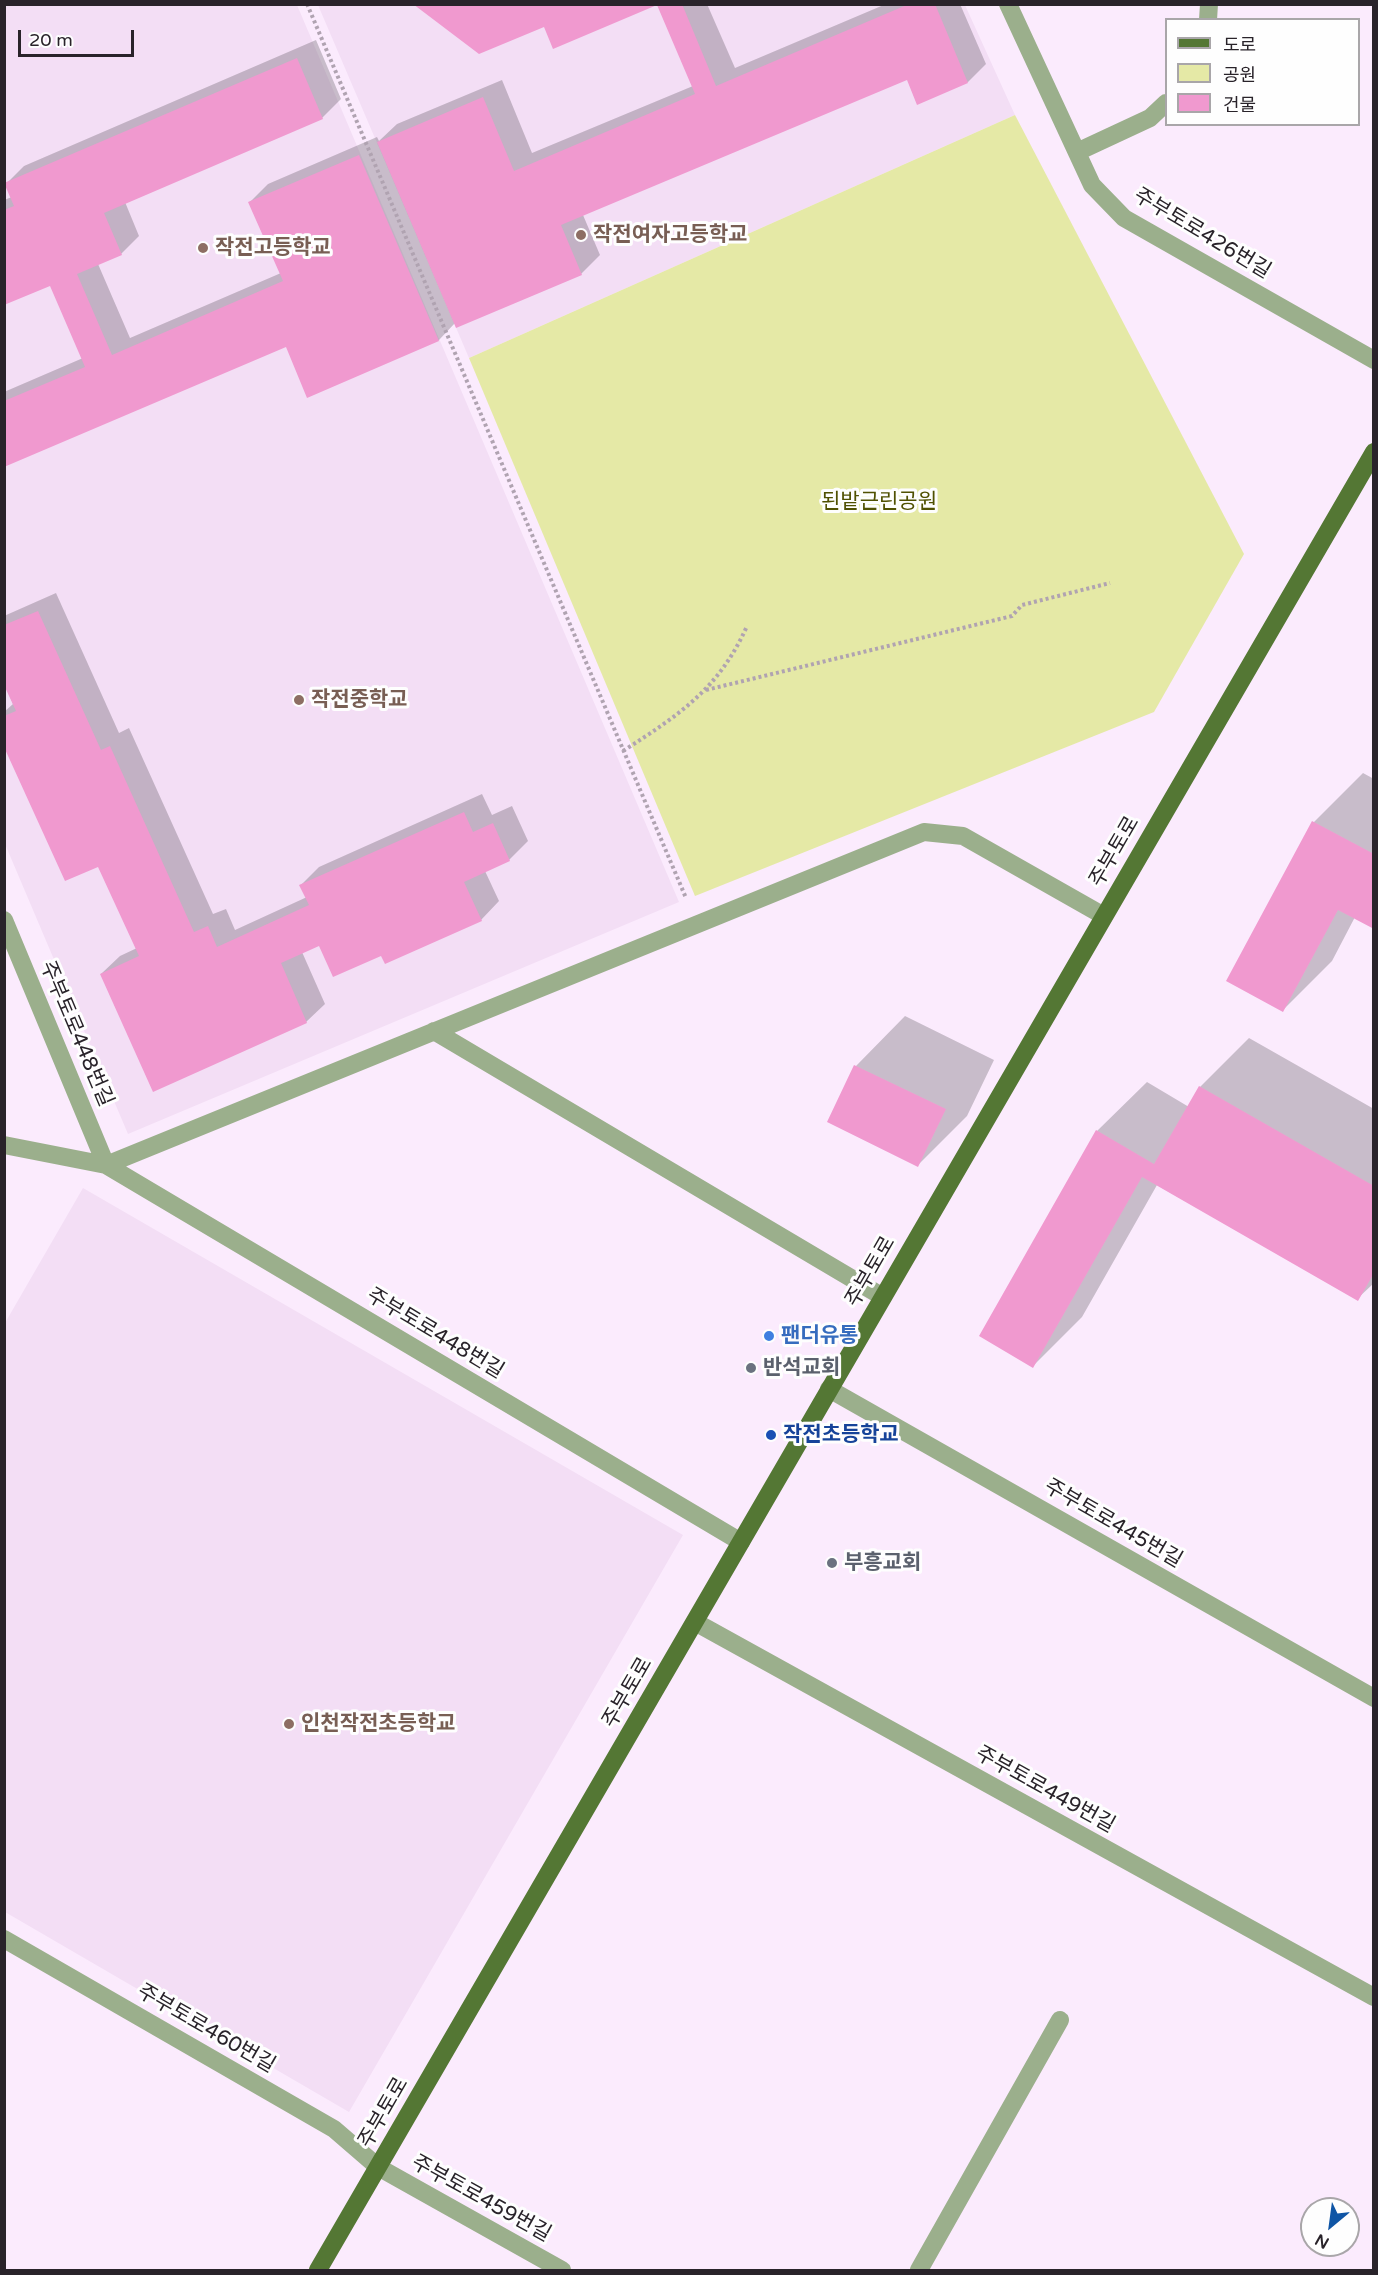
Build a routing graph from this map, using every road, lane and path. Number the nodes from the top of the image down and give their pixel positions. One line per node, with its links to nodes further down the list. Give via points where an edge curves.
1 (308, 4): 10 (path)
2 (1008, 4): 4 (street, 주부토로426번길)
3 (1165, 105): 4 (street, via 1150,117)
4 (1077, 152): 5 (street, 주부토로426번길, via 1092,185 1124,218)
5 (1374, 360)
6 (1374, 452): 11 (main road, 주부토로)
7 (1110, 584): 9 (path, via 1022,604 1012,616)
8 (747, 626): 9 (path, via 726,667)
9 (706, 690): 10 (path)
10 (623, 751): 13 (path)
11 (1104, 916): 13 (street, via 963,836 924,832); 17 (main road, 주부토로)
12 (4, 920): 16 (street, 주부토로448번길)
13 (696, 924): 14 (street)
14 (434, 1031): 16 (street); 17 (street)
15 (4, 1145): 16 (street, 주부토로448번길)
16 (106, 1165): 19 (street, 주부토로448번길)
17 (883, 1297): 18 (main road, 주부토로)
18 (830, 1389): 19 (main road, 주부토로); 21 (street, 주부토로445번길)
19 (741, 1542): 20 (main road, 주부토로)
20 (695, 1622): 23 (street, 주부토로449번길); 25 (main road, 주부토로)
21 (1374, 1698)
22 (4, 1939): 25 (street, 주부토로460번길, via 334,2129)
23 (1374, 1997)
24 (1060, 2020): 28 (street)
25 (378, 2167): 26 (main road, 주부토로); 27 (street, 주부토로459번길)
26 (318, 2271)
27 (562, 2271)
28 (919, 2271)

